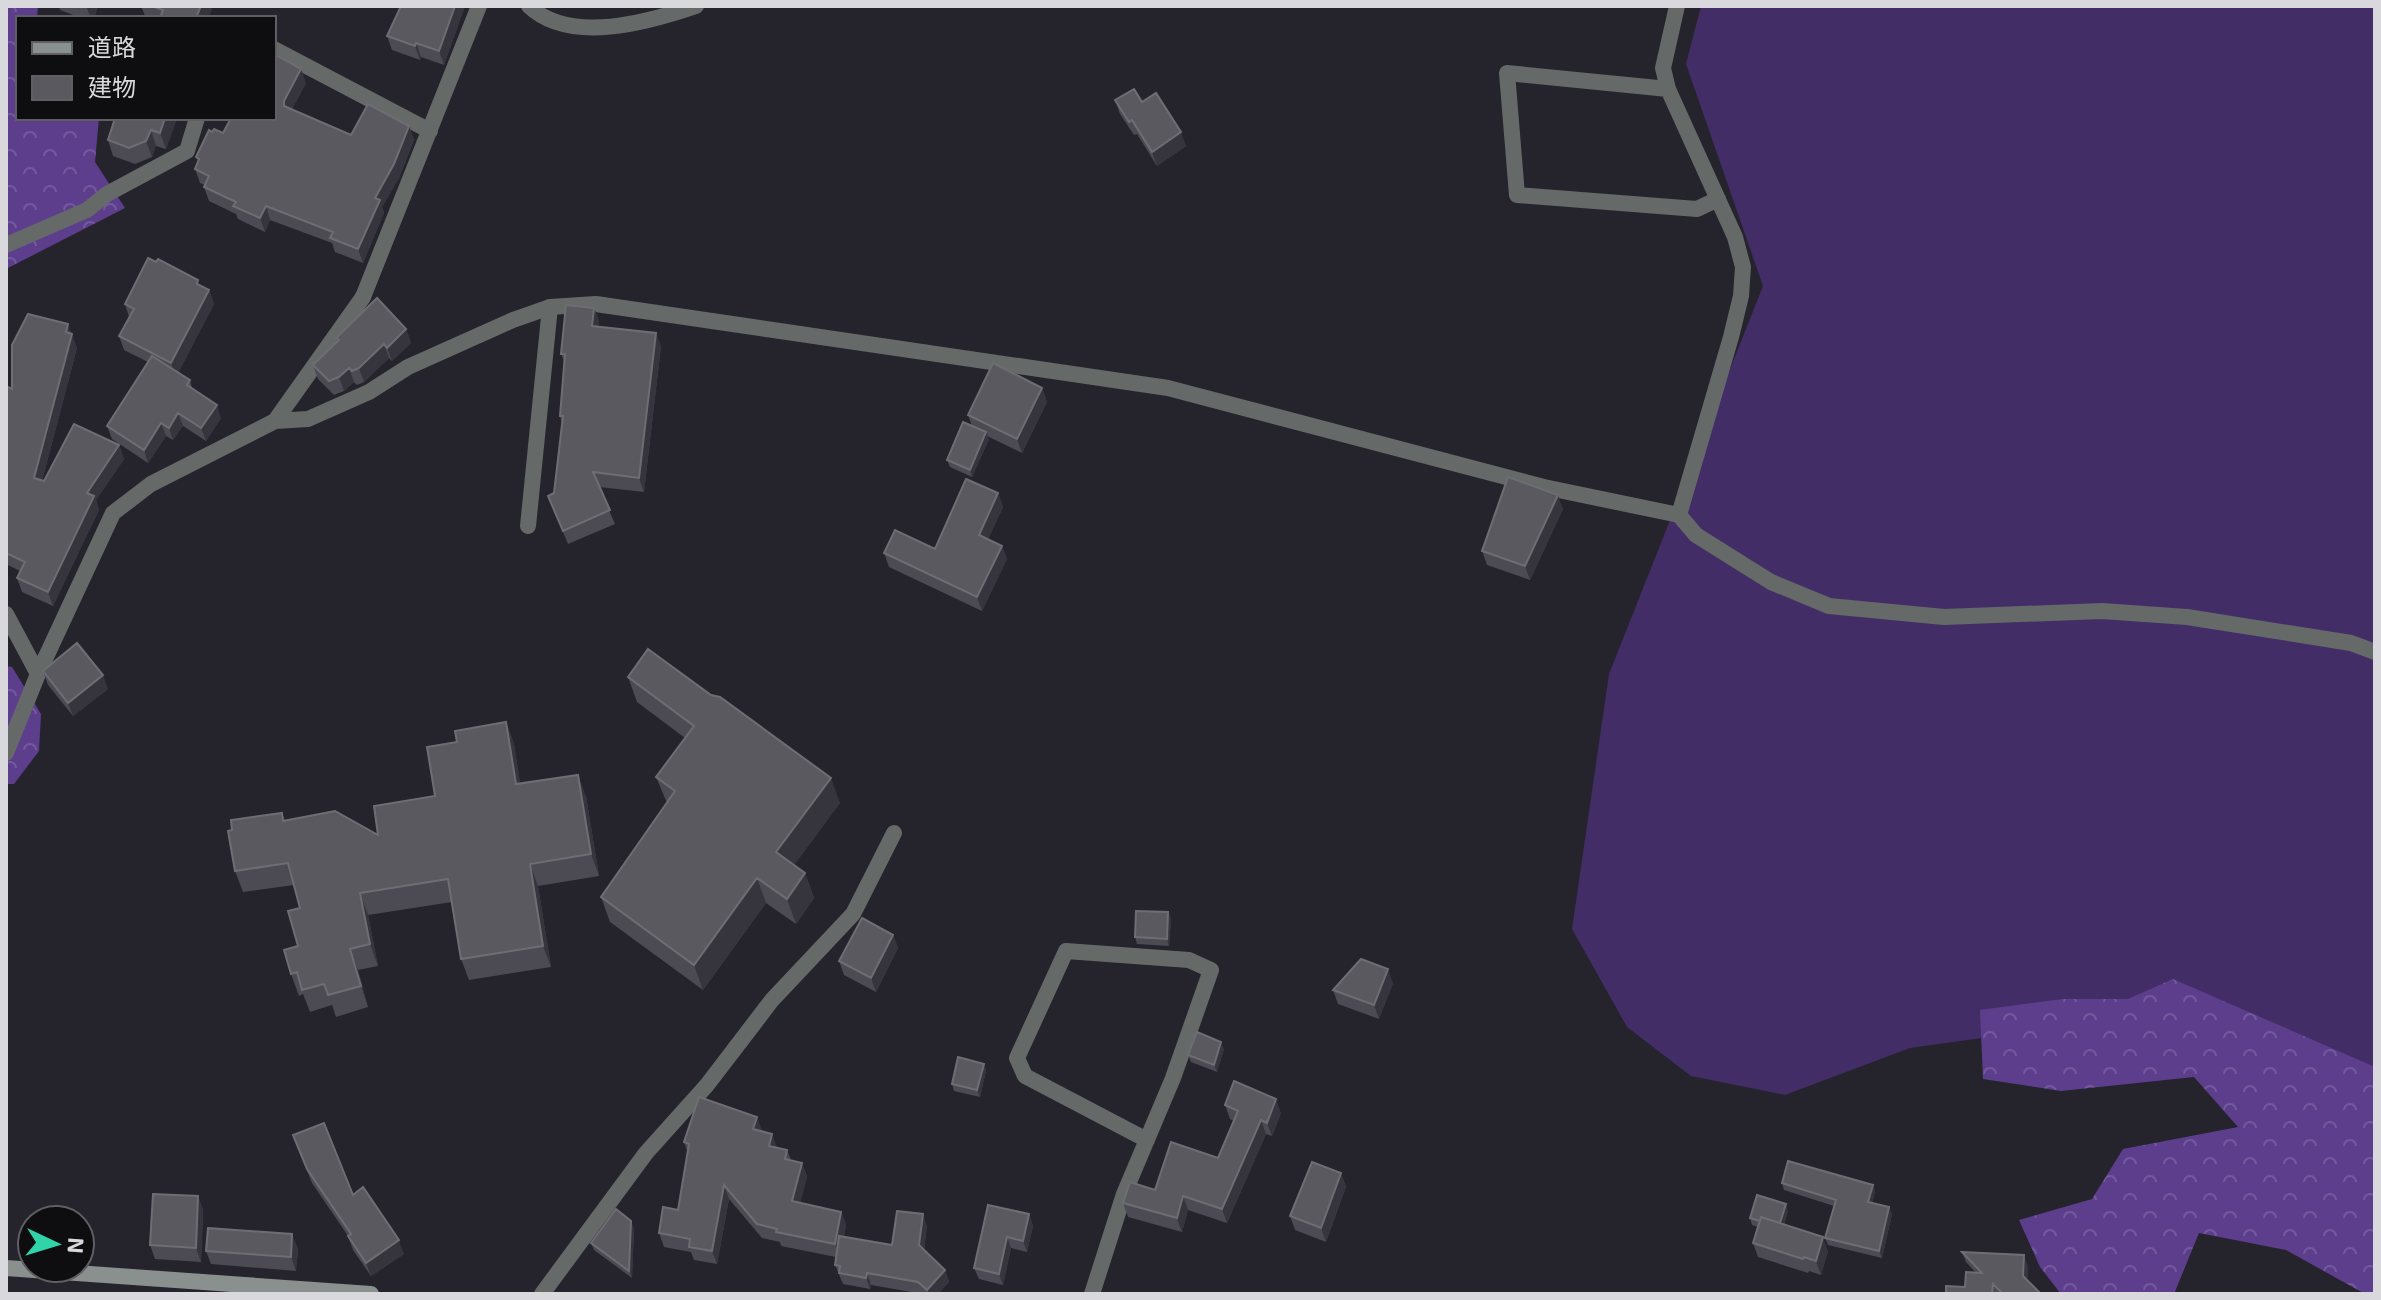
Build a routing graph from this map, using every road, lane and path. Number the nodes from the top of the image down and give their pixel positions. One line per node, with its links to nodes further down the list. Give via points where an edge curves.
1 (479, 6): 8 (street)
2 (529, 6): 3 (street, via 541,17 575,27 622,26)
3 (696, 6)
4 (1677, 6): 6 (street, via 1663,68)
5 (276, 50): 8 (street)
6 (1668, 89): 9 (street); 9 (street, via 1507,73 1517,195 1697,209)
7 (196, 120): 10 (street, via 187,151 87,210)
8 (430, 131): 12 (street, via 363,297)
9 (1718, 199): 13 (street, via 1743,267 1741,296)
10 (6, 245)
11 (550, 307): 12 (street, via 408,367 369,392 308,419); 13 (street, via 596,304 1154,386 1544,487); 14 (street)
12 (275, 421): 18 (street, via 151,484 113,513)
13 (1679, 515): 17 (street, via 1696,535 1771,582 1829,606 1944,617 2102,611 2187,617 2351,643)
14 (528, 526)
15 (6, 614): 16 (street)
16 (11, 638): 18 (street)
17 (2375, 652)
18 (38, 674): 19 (street)
19 (6, 753)
20 (894, 833): 24 (street, via 853,914 772,1000 646,1153)
21 (1147, 1140): 21 (street, via 1211,970 1189,960 1066,951 1017,1058 1025,1076); 25 (street)
22 (6, 1268): 23 (street)
23 (371, 1294)
24 (542, 1294)
25 (1092, 1294)

